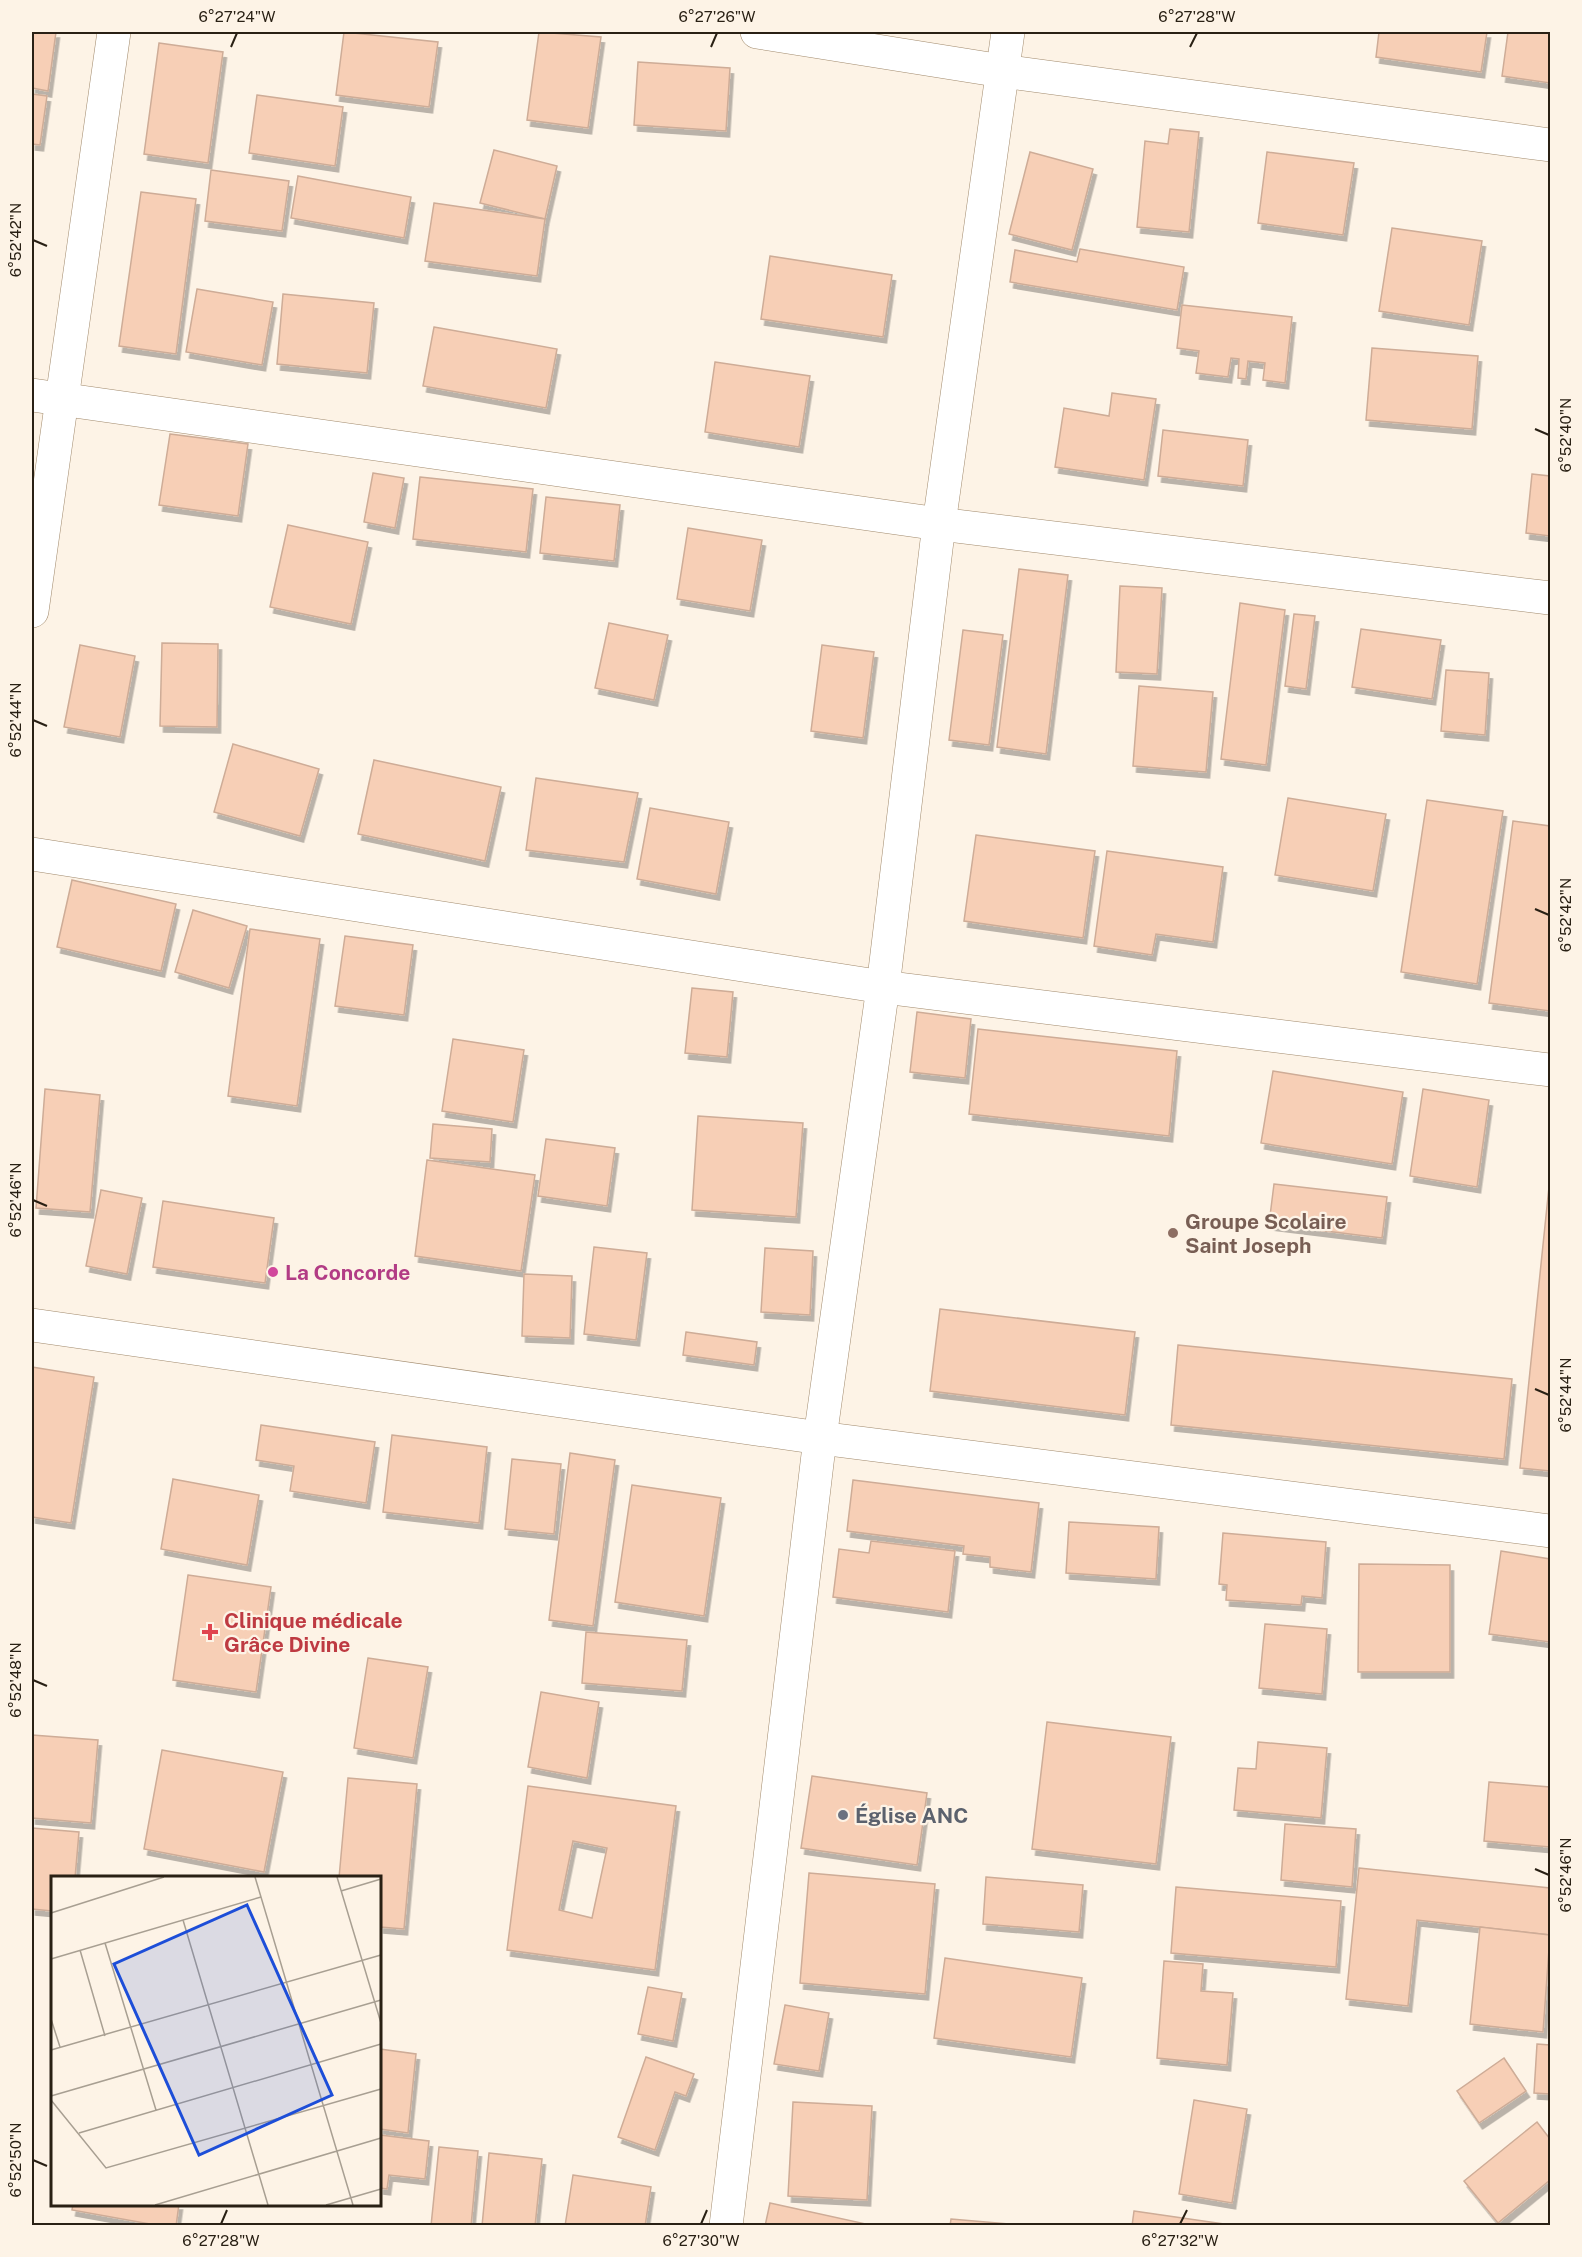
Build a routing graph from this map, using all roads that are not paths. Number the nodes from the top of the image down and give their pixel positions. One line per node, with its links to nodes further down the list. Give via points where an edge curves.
1 (114, 32): 7 (street)
2 (757, 32): 4 (street)
3 (1008, 32): 4 (street)
4 (1002, 71): 5 (street); 8 (street)
5 (1551, 145)
6 (32, 395): 7 (street)
7 (64, 399): 8 (street); 10 (street)
8 (939, 524): 9 (street); 12 (street)
9 (1551, 598)
10 (32, 611)
11 (32, 854): 12 (street)
12 (883, 987): 13 (street); 15 (street)
13 (1551, 1070)
14 (32, 1325): 15 (street)
15 (820, 1438): 16 (street); 17 (street)
16 (1551, 1531)
17 (726, 2226)

